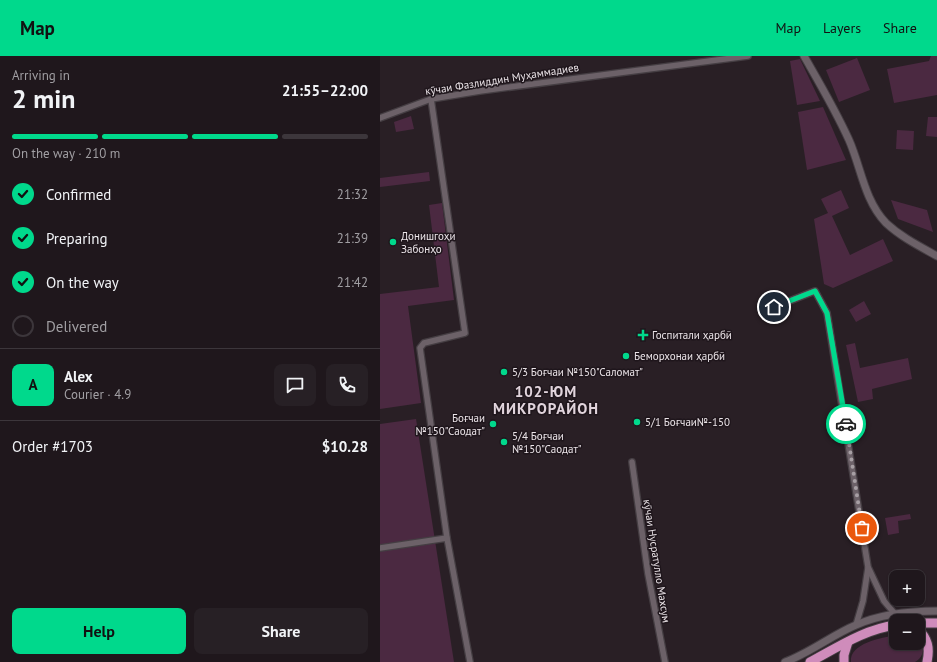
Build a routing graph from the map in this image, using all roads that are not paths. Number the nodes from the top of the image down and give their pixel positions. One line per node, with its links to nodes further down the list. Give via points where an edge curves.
1 (748, 56): 3 (street, кӯчаи Фазлиддин Муҳаммадиев)
2 (804, 56): 5 (street, via 846,133 874,205 885,222 902,236)
3 (431, 99): 4 (street, кӯчаи Фазлиддин Муҳаммадиев); 8 (street, via 465,333 424,343 420,348)
4 (380, 118)
5 (937, 256)
6 (774, 307): 10 (street, via 815,291 827,313)
7 (632, 462): 21 (street, кӯчаи Нусратулло Махсум, via 648,574)
8 (447, 538): 9 (street); 20 (street)
9 (380, 548)
10 (868, 567): 12 (street, via 884,601); 16 (street)
11 (937, 611): 12 (street)
12 (895, 614)
13 (889, 616): 16 (street)
14 (925, 623): 15 (highway)
15 (937, 623)
16 (856, 625): 22 (street)
17 (889, 627): 19 (highway)
18 (925, 638): 25 (highway, via 929,648)
19 (848, 642): 23 (highway); 24 (highway)
20 (470, 662)
21 (665, 662)
22 (785, 662)
23 (810, 662)
24 (844, 662)
25 (927, 662)

